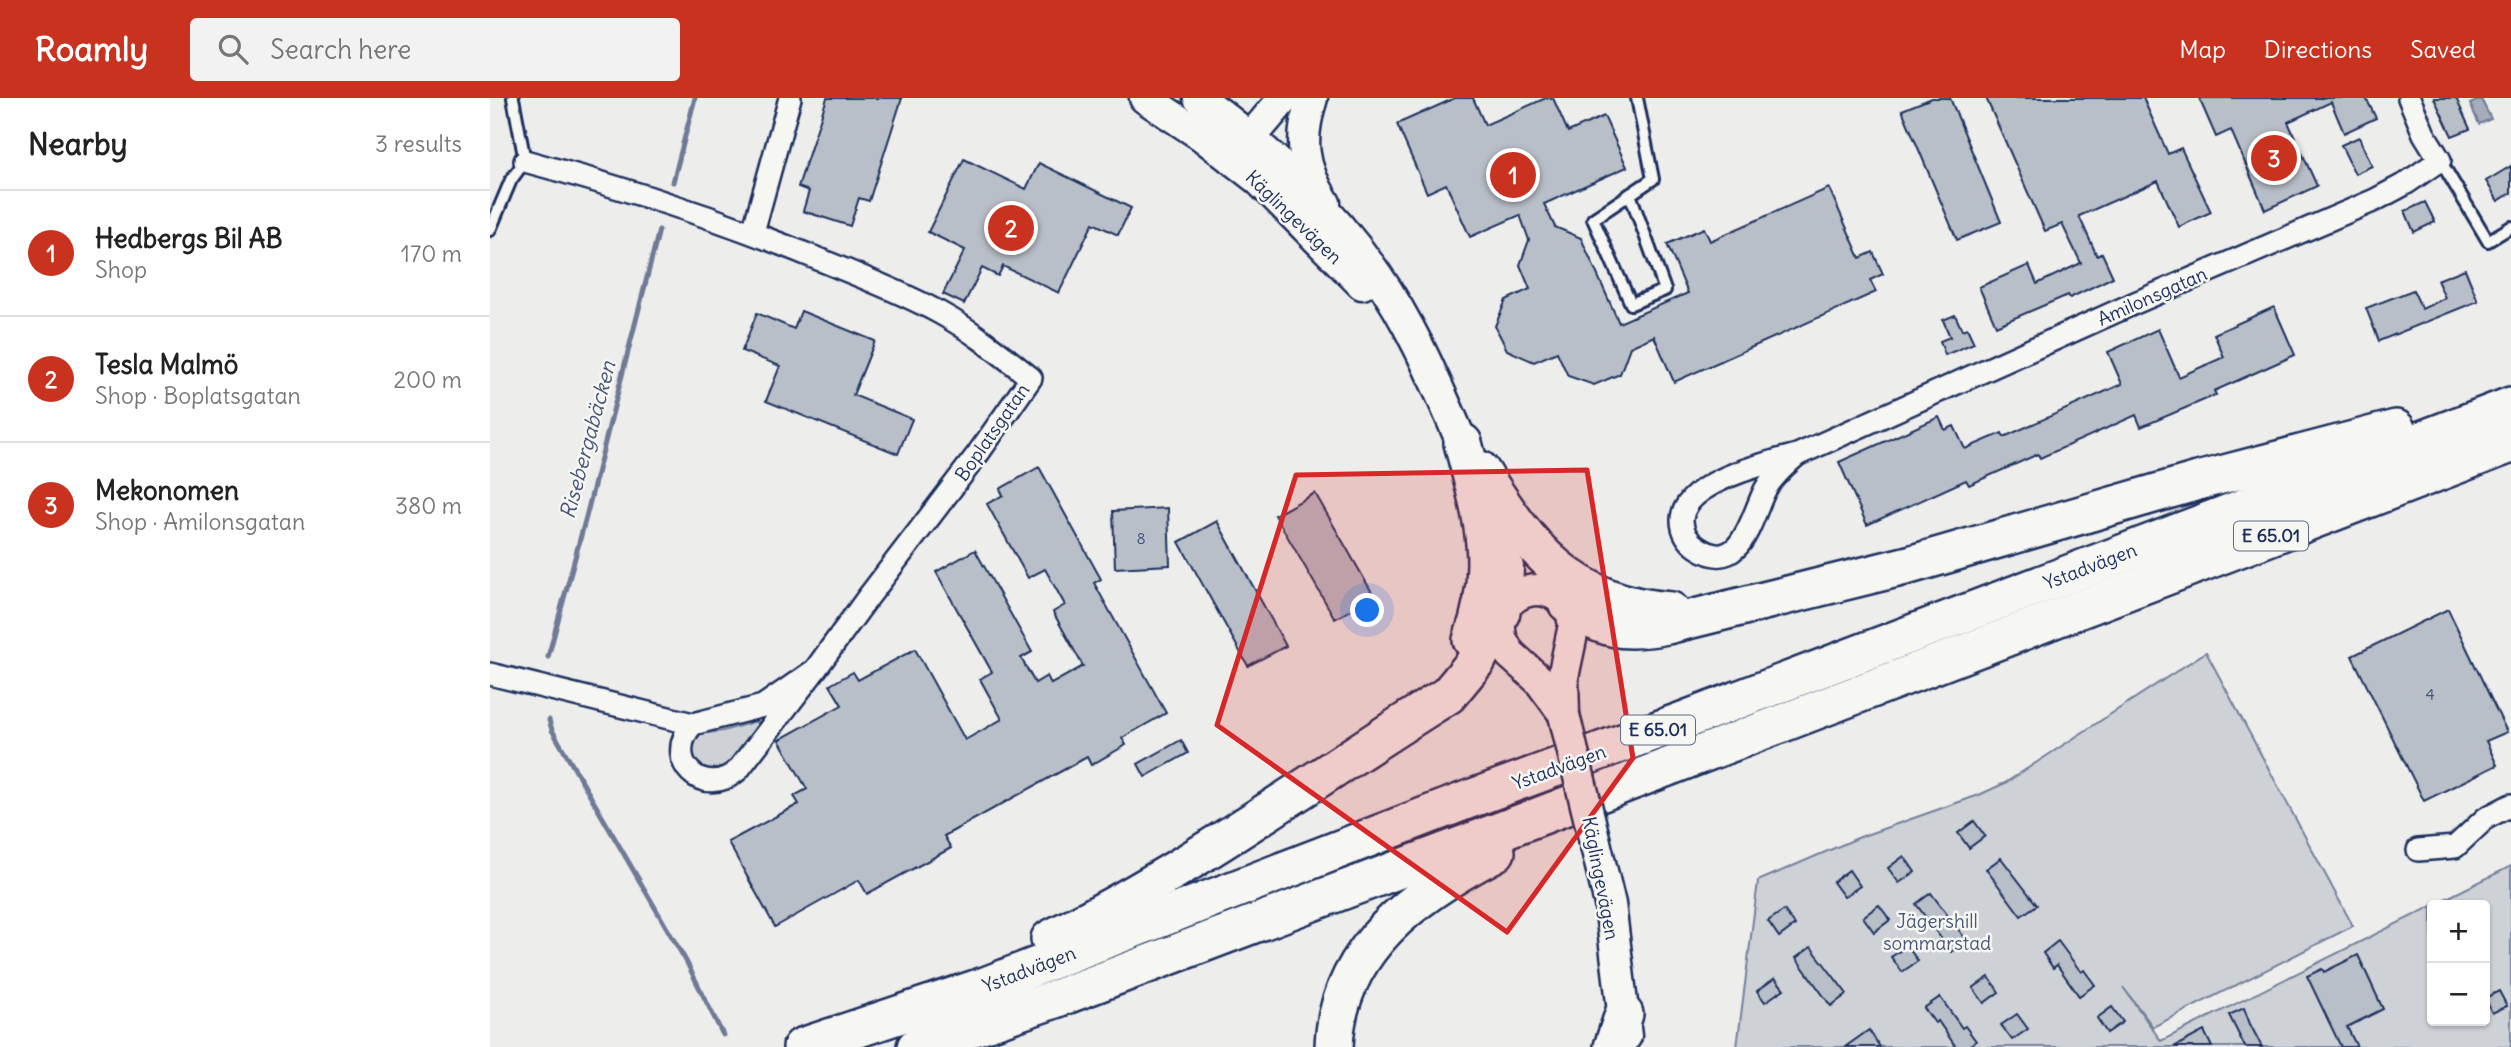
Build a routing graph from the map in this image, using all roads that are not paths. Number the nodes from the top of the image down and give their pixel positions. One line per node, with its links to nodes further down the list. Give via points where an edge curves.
1 (513, 98): 11 (lane)
2 (790, 98): 16 (street)
3 (1145, 98): 9 (main road, Käglingevägen)
4 (1199, 98): 9 (main road, Käglingevägen)
5 (1284, 98): 9 (main road)
6 (1312, 98): 9 (main road); 15 (main road, via 1303,141 1306,159 1318,192)
7 (1637, 98): 12 (lane, via 1653,179)
8 (2409, 98): 10 (street)
9 (1248, 155): 15 (main road, Käglingevägen); 17 (main road, Käglingevägen, via 1259,180 1365,287)
10 (2440, 160): 13 (lane, via 2488,241); 22 (street, Amilonsgatan, via 2375,200)
11 (525, 161): 14 (lane, via 511,180); 16 (street, Boplatsgatan)
12 (1630, 194): 12 (lane, via 1593,219 1631,304 1665,290)
13 (2511, 227)
14 (490, 230)
15 (1342, 230): 17 (main road, Käglingevägen, via 1377,275)
16 (754, 232): 27 (street, Boplatsgatan, via 939,312 1031,378)
17 (1422, 357): 20 (main road, Käglingevägen)
18 (2511, 396): 26 (highway, via 1909,565)
19 (2511, 406): 37 (highway, Ystadvägen / E 65.01, via 985,986)
20 (1462, 443): 23 (main road, Käglingevägen); 26 (highway, via 1519,528 1567,577 1596,594 1635,607); 31 (highway, via 1486,544 1482,609 1472,641 1453,673)
21 (2511, 444): 32 (highway, Ystadvägen / E 65.01)
22 (1797, 455): 22 (street, Amilonsgatan, via 1700,490 1683,515 1687,537 1708,553 1733,550 1746,537 1772,478)
23 (1490, 503): 24 (main road, Käglingevägen); 25 (main road, Käglingevägen, via 1508,567)
24 (1565, 602): 25 (main road, via 1536,589 1514,597); 26 (highway, via 1598,624 1618,629 1651,628); 29 (main road, Käglingevägen, via 1574,625 1563,677)
25 (1502, 611): 29 (main road, Käglingevägen, via 1499,630 1504,646); 31 (highway, via 1477,660 1448,695)
26 (1711, 613)
27 (815, 670): 30 (street, Boplatsgatan, via 764,706); 30 (street, Boplatsgatan, via 738,770 722,782 695,775 683,760 682,740)
28 (490, 674): 30 (street)
29 (1563, 713): 35 (main road, Käglingevägen, bridge, via 1609,904)
30 (693, 724)
31 (1388, 732): 36 (highway, via 1183,865 1086,921 1001,961 828,1028)
32 (1725, 746): 38 (highway, Ystadvägen / E 65.01); 39 (highway, via 1684,773 1495,853 1442,882 1405,910 1359,962 1335,1023)
33 (2511, 805): 34 (street, via 2486,818 2455,848)
34 (2418, 850)
35 (1621, 1036)
36 (793, 1047)
37 (802, 1047)
38 (916, 1047)
39 (1334, 1047)

